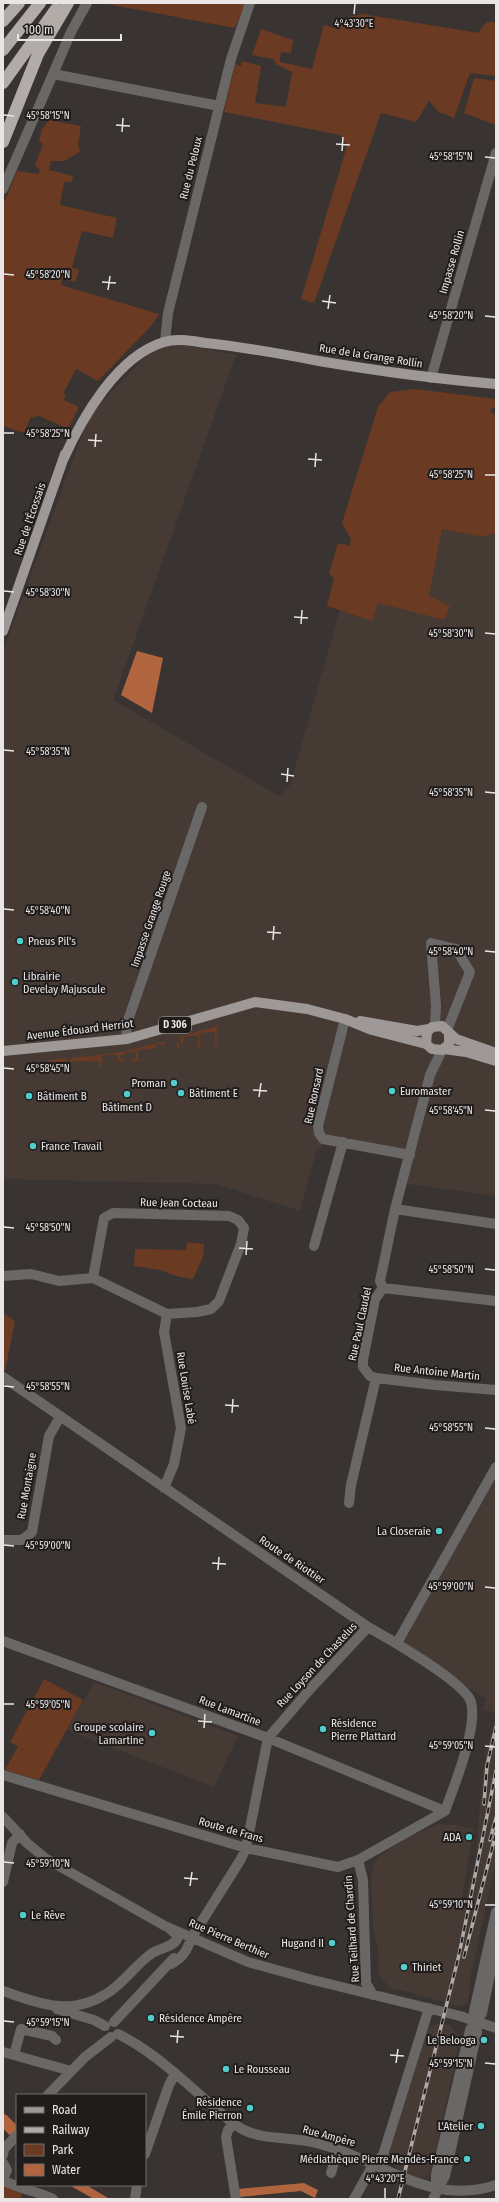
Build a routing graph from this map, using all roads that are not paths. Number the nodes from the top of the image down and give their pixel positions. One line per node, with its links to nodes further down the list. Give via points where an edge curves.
1 (19, 3): 7 (highway)
2 (40, 3): 8 (highway)
3 (60, 3): 10 (highway)
4 (68, 3): 12 (highway, via 38,54)
5 (87, 3): 9 (street)
6 (250, 3): 11 (street, Rue du Peloux, via 231,59)
7 (3, 21)
8 (3, 50)
9 (53, 74): 11 (street); 14 (street)
10 (3, 82)
11 (220, 106): 15 (street, Rue du Peloux, via 183,251)
12 (3, 142)
13 (496, 154): 16 (street, Impasse Rollin)
14 (3, 189)
15 (165, 338): 16 (main road, Rue de la Grange Rollin, via 242,347); 18 (main road, Rue de l'Écossais, via 142,352 111,382 77,429 63,460)
16 (431, 378): 17 (main road, Rue de la Grange Rollin)
17 (496, 384)
18 (3, 631)
19 (202, 807): 23 (street, Impasse Grange Rouge, via 126,1026)
20 (344, 1019): 21 (main road, Avenue Édouard Herriot / D 306, via 417,1030); 23 (main road, Avenue Édouard Herriot / D 306, via 285,1004 255,1002); 24 (main road, Avenue Édouard Herriot / D 306, via 372,1030); 30 (street, Rue Ronsard, via 318,1126 323,1139)
21 (432, 1028): 22 (main road, via 442,1026); 22 (street, via 437,1018 431,943 456,949 470,972 449,1021); 24 (main road, via 426,1036)
22 (448, 1032): 25 (main road, via 450,1040); 27 (main road, via 456,1040)
23 (127, 1039): 26 (main road, Avenue Édouard Herriot / D 306)
24 (428, 1045): 25 (main road, via 435,1051); 29 (street, Rue Paul Claudel, via 432,1058)
25 (443, 1050): 28 (main road, via 466,1052); 29 (street, Rue Paul Claudel)
26 (3, 1051)
27 (496, 1053)
28 (496, 1061)
29 (430, 1075): 31 (street, Rue Paul Claudel)
30 (343, 1142): 31 (street, Rue Ronsard); 34 (street)
31 (410, 1155): 32 (street, Rue Paul Claudel)
32 (395, 1210): 33 (street); 37 (street, Rue Paul Claudel, via 380,1282)
33 (496, 1224)
34 (314, 1246)
35 (3, 1276): 36 (street, via 31,1274 59,1281)
36 (94, 1278): 39 (street); 39 (street, Rue Jean Cocteau, via 104,1218 113,1213 229,1216 238,1220 244,1228 241,1244 219,1302 211,1309)
37 (382, 1288): 38 (street); 41 (street, Rue Paul Claudel, via 376,1299 363,1360 363,1367)
38 (496, 1301)
39 (168, 1314): 45 (street, Rue Louise Labé, via 164,1332 181,1428 174,1464)
40 (3, 1377): 43 (street, Route de Riottier)
41 (376, 1378): 42 (street, Rue Antoine Martin); 46 (street, via 351,1484)
42 (496, 1390)
43 (60, 1417): 45 (street, Route de Riottier); 47 (street, Rue Montaigne, via 49,1436 32,1532 22,1540)
44 (496, 1467): 50 (street)
45 (164, 1488): 48 (street, Route de Riottier)
46 (349, 1503)
47 (3, 1540)
48 (368, 1627): 50 (street, Route de Riottier); 51 (street, Rue Loyson de Chastelus)
49 (3, 1641): 51 (street, Rue Lamartine)
50 (397, 1643): 53 (street, Route de Riottier, via 461,1688 471,1701 471,1726)
51 (268, 1738): 53 (street, Rue Lamartine); 56 (street, Rue Loyson de Chastelus)
52 (3, 1775): 56 (street, Route de Frans)
53 (445, 1811): 57 (street, Route de Frans)
54 (3, 1817): 55 (street, Rue Pierre Berthier)
55 (20, 1834): 58 (street, via 12,1843); 60 (street, Rue Pierre Berthier, via 45,1858)
56 (246, 1848): 57 (street, Route de Frans, via 338,1867); 61 (street, Rue Loyson de Chastelus)
57 (358, 1860): 64 (street, Rue Teilhard de Chardin, via 362,1880 366,1983)
58 (3, 1882)
59 (496, 1912): 67 (street, via 474,2011)
60 (165, 1926): 61 (street, Rue Pierre Berthier); 65 (street, via 178,1936 173,1944 152,1953 106,1994 83,2004)
61 (192, 1937): 64 (street, Rue Pierre Berthier, via 262,1967); 69 (street, Rue Loyson de Chastelus, via 183,1945 171,1964 132,2005 128,2015)
62 (496, 1946): 67 (street, via 482,2013)
63 (3, 1991): 65 (street, Rue Ampère)
64 (374, 1995): 66 (street, Rue Pierre Berthier)
65 (50, 2007): 69 (street, Rue Ampère, via 94,2020)
66 (429, 2008): 67 (street, Rue Pierre Berthier); 82 (street, via 383,2155)
67 (475, 2022): 68 (street, Rue Pierre Berthier); 89 (street, via 477,2032 446,2169)
68 (496, 2028)
69 (112, 2029): 73 (street, Rue Loyson de Chastelus, via 95,2042 86,2057); 74 (street, Rue Ampère)
70 (56, 2040): 72 (street, via 52,2036 20,2029)
71 (3, 2052): 72 (street)
72 (14, 2055): 73 (street)
73 (71, 2071): 75 (street, Rue Loyson de Chastelus)
74 (175, 2074): 76 (street, Rue Ampère); 79 (street, via 166,2091)
75 (49, 2094)
76 (234, 2124): 78 (street, Rue Ampère, via 251,2133 314,2142); 92 (street, via 226,2137)
77 (12, 2135): 80 (street)
78 (338, 2150): 82 (street, Rue Ampère); 83 (street)
79 (146, 2151)
80 (3, 2155)
81 (3, 2163): 84 (street)
82 (373, 2165): 89 (street, Rue Ampère); 93 (street)
83 (331, 2173)
84 (4, 2178): 85 (street); 88 (street, via 10,2184)
85 (16, 2180)
86 (496, 2185): 89 (street, Rue Ampère, via 475,2192)
87 (137, 2186): 91 (street)
88 (28, 2191): 90 (street)
89 (435, 2195)
90 (53, 2199)
91 (135, 2199)
92 (236, 2199)
93 (354, 2199)

